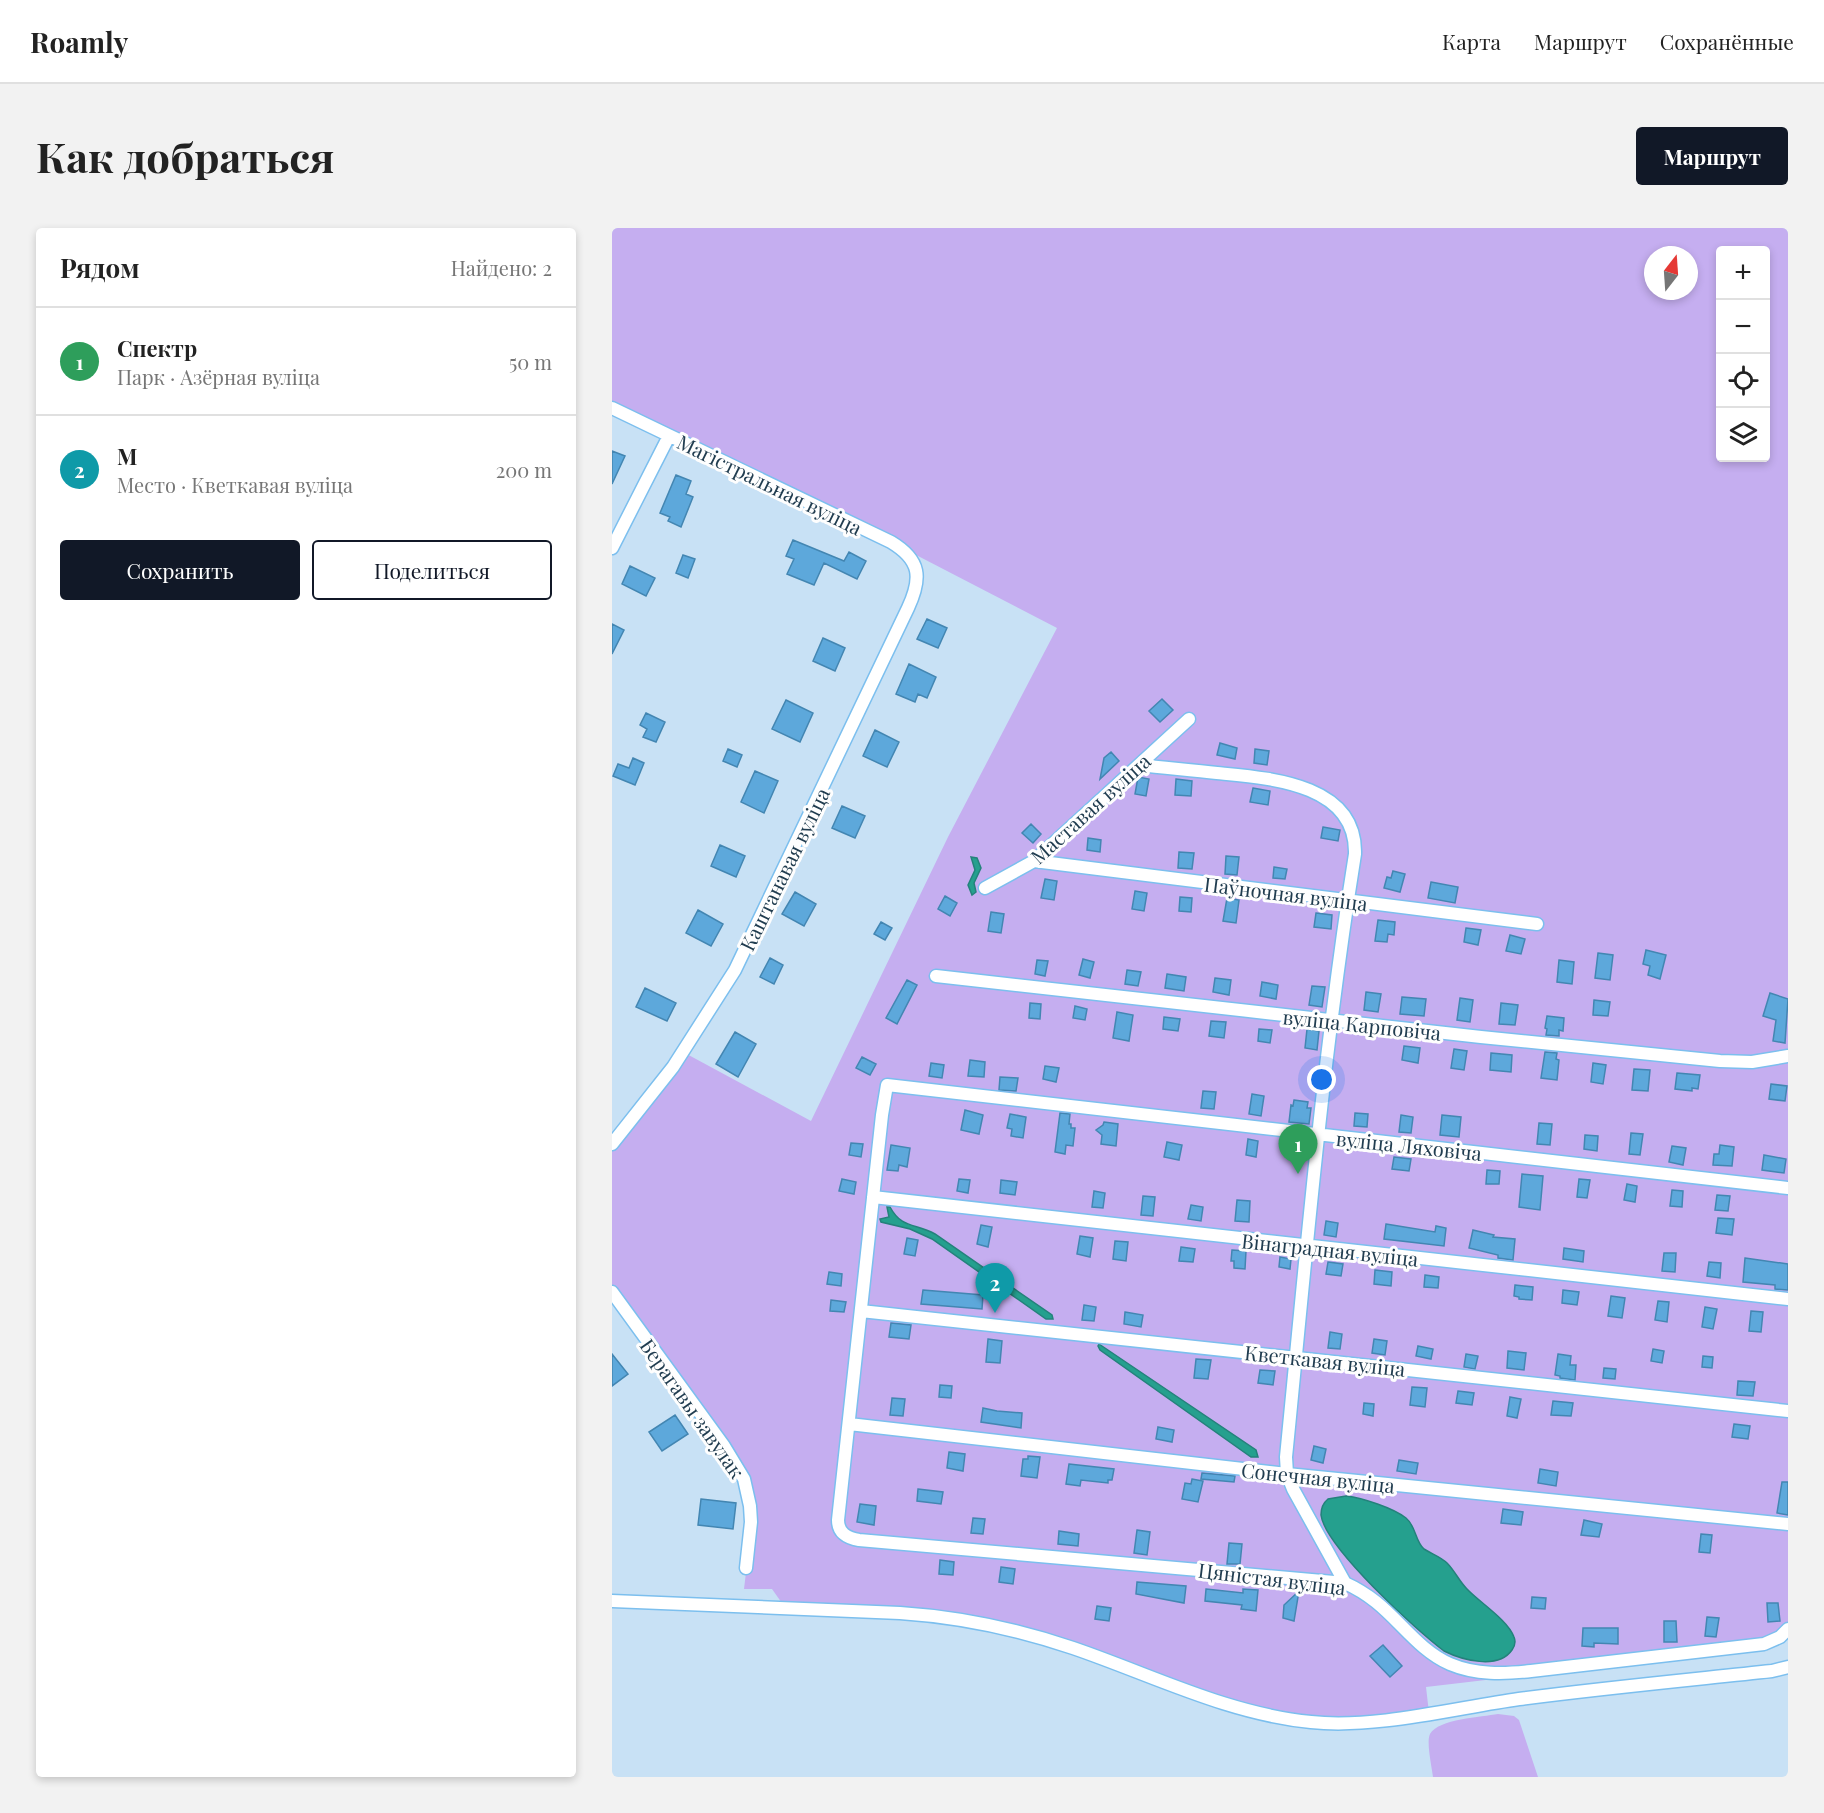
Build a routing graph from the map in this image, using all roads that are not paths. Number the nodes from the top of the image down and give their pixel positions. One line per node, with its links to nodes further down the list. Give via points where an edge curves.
1 (612, 408): 2 (street, Магістральная вуліца)
2 (669, 436): 3 (street); 4 (street, Магістральная вуліца, via 891,542 904,550)
3 (612, 548)
4 (917, 573): 15 (street, Каштанавая вуліца, via 914,597 735,970 673,1067)
5 (1189, 719): 6 (street, Маставая вуліца)
6 (1139, 765): 7 (street, Маставая вуліца); 9 (street, via 1265,777 1303,787 1326,799 1343,815 1354,834)
7 (1034, 861): 8 (street, Маставая вуліца); 9 (street, Паўночная вуліца)
8 (985, 888)
9 (1348, 900): 10 (street, Паўночная вуліца); 12 (street)
10 (1537, 924)
11 (936, 976): 12 (street, вуліца Карповіча)
12 (1332, 1021): 13 (street, вуліца Карповіча, via 1720,1061 1752,1062); 14 (street)
13 (1788, 1056)
14 (1320, 1135): 16 (street, вуліца Ляховіча); 17 (street, вуліца Ляховіча, via 887,1085); 18 (street)
15 (612, 1144)
16 (1788, 1188)
17 (873, 1197): 18 (street, Вінаградная вуліца); 21 (street)
18 (1305, 1247): 20 (street, Вінаградная вуліца); 22 (street)
19 (612, 1292): 27 (street, Берагавы завулак, via 739,1468 750,1506)
20 (1788, 1299)
21 (861, 1311): 22 (street, Кветкавая вуліца); 24 (street)
22 (1296, 1357): 23 (street, Кветкавая вуліца); 25 (street)
23 (1788, 1411)
24 (849, 1424): 25 (street, Сонечная вуліца); 28 (street, Цяністая вуліца, via 838,1525 842,1533 859,1540)
25 (1287, 1474): 26 (street, Сонечная вуліца); 28 (street)
26 (1788, 1524)
27 (747, 1568)
28 (1344, 1583): 30 (street, Цяністая вуліца, via 1373,1599 1437,1657 1478,1672 1512,1673 1764,1644)
29 (612, 1601): 31 (street, via 900,1613 984,1623 1073,1648 1232,1706 1313,1723 1394,1719 1520,1699)
30 (1788, 1629)
31 (1788, 1667)

